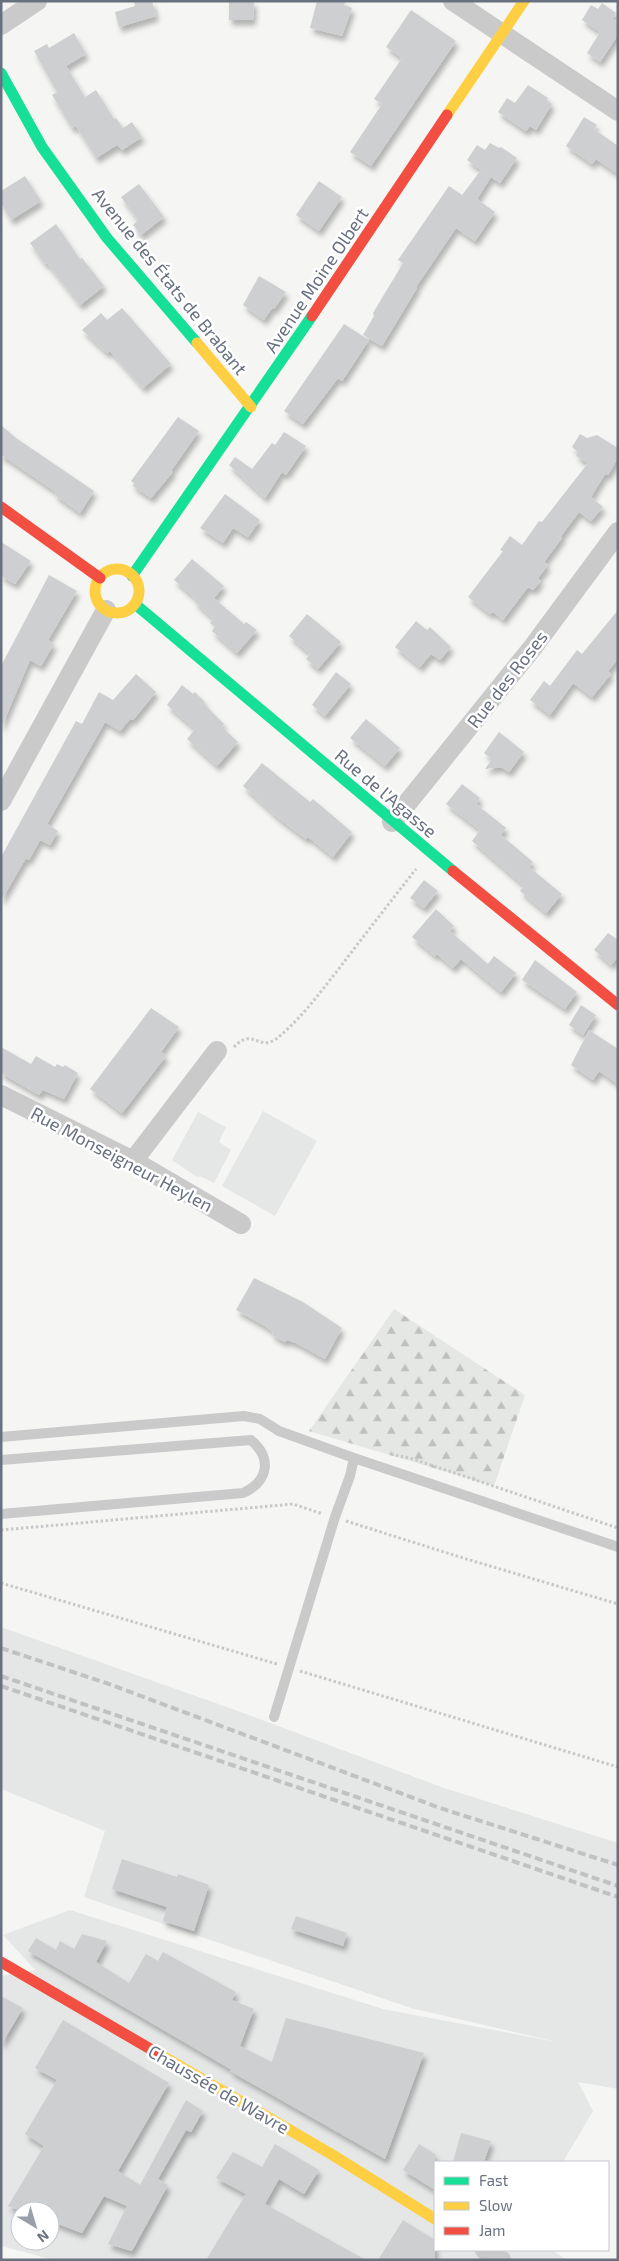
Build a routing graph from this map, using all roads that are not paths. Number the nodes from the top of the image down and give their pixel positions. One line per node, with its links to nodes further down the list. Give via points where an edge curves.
1 (37, 1): 4 (street)
2 (453, 1): 5 (street)
3 (524, 1): 5 (street, Avenue Moine Olbert)
4 (1, 25)
5 (502, 35): 7 (street); 8 (street, Avenue Moine Olbert)
6 (1, 72): 8 (street, Avenue des États de Brabant, via 42,146 107,238)
7 (618, 111)
8 (252, 407): 11 (street, Avenue Moine Olbert)
9 (1, 506): 12 (street)
10 (618, 532): 16 (street, Rue des Roses, via 533,647)
11 (132, 576): 12 (street, via 112,570); 13 (street, via 139,592)
12 (100, 578): 14 (street, via 95,592)
13 (135, 604): 14 (street, via 119,613); 16 (street, Rue de l'Agasse)
14 (106, 610): 15 (street)
15 (1, 801)
16 (392, 822): 17 (street, Rue de l'Agasse)
17 (618, 1005)
18 (217, 1051): 20 (street)
19 (1, 1095): 20 (street, Rue Monseigneur Heylen)
20 (133, 1161): 21 (street, Rue Monseigneur Heylen)
21 (241, 1224)
22 (1, 1437): 23 (lane, via 244,1416 260,1419 279,1431)
23 (354, 1458): 26 (lane); 27 (lane)
24 (1, 1460): 25 (lane, via 251,1440 262,1452 265,1469 261,1480 243,1493)
25 (1, 1514)
26 (618, 1547)
27 (274, 1717)
28 (1, 1962): 29 (street, Chaussée de Wavre, via 331,2154)
29 (434, 2218)
30 (487, 2251): 31 (street)
31 (502, 2260)

